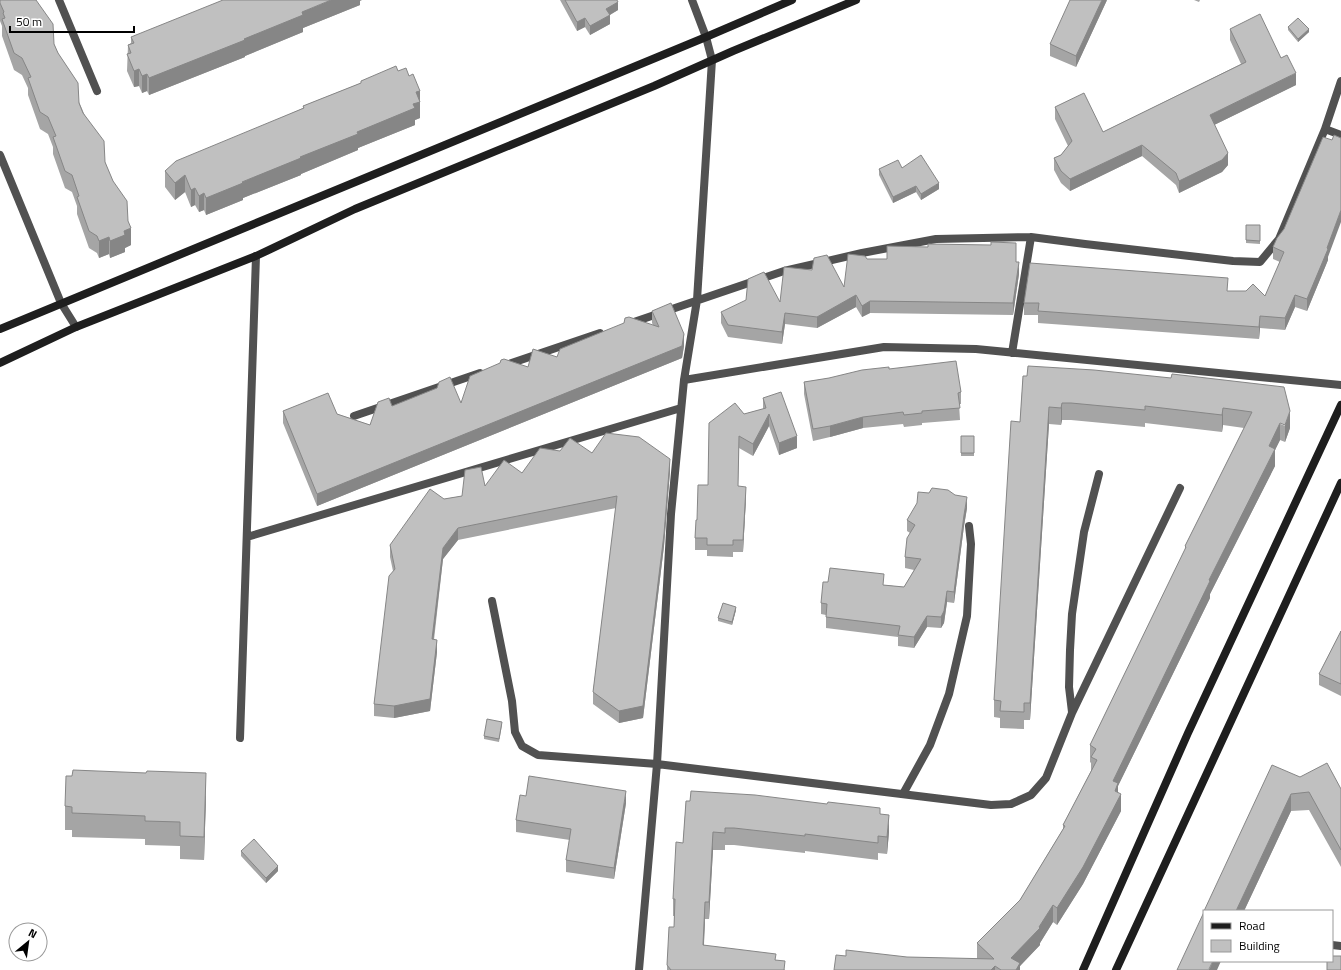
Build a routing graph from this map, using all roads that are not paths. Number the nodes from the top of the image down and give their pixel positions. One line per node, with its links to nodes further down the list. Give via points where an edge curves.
1 (59, 0): 8 (street)
2 (692, 0): 5 (street)
3 (792, 0): 5 (street)
4 (856, 0): 6 (street)
5 (706, 37): 6 (street); 15 (street)
6 (712, 60): 13 (street, via 355,209); 14 (street)
7 (1341, 81): 9 (street)
8 (97, 91)
9 (1325, 129): 10 (street); 12 (street, via 1279,240 1260,262)
10 (1341, 135)
11 (0, 155): 15 (street)
12 (1031, 237): 14 (street, via 936,239 784,271); 20 (street)
13 (256, 256): 17 (street); 31 (street)
14 (697, 300): 16 (street); 22 (street)
15 (61, 303): 17 (street); 18 (street)
16 (623, 325)
17 (76, 327): 21 (street)
18 (0, 329)
19 (608, 330): 26 (street)
20 (1012, 353): 22 (street, via 976,349 884,347); 23 (street)
21 (0, 363)
22 (684, 380): 25 (street)
23 (1341, 385)
24 (1341, 405): 38 (street, via 1188,733)
25 (681, 408): 31 (street); 35 (street, via 671,514)
26 (354, 416)
27 (1099, 474): 33 (street, via 1084,532 1072,614 1069,687)
28 (1341, 483): 39 (street)
29 (1180, 488): 33 (street)
30 (969, 526): 36 (street, via 971,544 967,616 949,694 930,745)
31 (247, 537): 34 (street)
32 (492, 601): 35 (street, via 512,701 515,732 522,746 538,755)
33 (1072, 713): 36 (street, via 1046,778 1031,795 1011,804 991,805)
34 (240, 738)
35 (657, 764): 36 (street); 37 (street)
36 (903, 794)
37 (639, 970)
38 (1083, 970)
39 (1116, 970)

